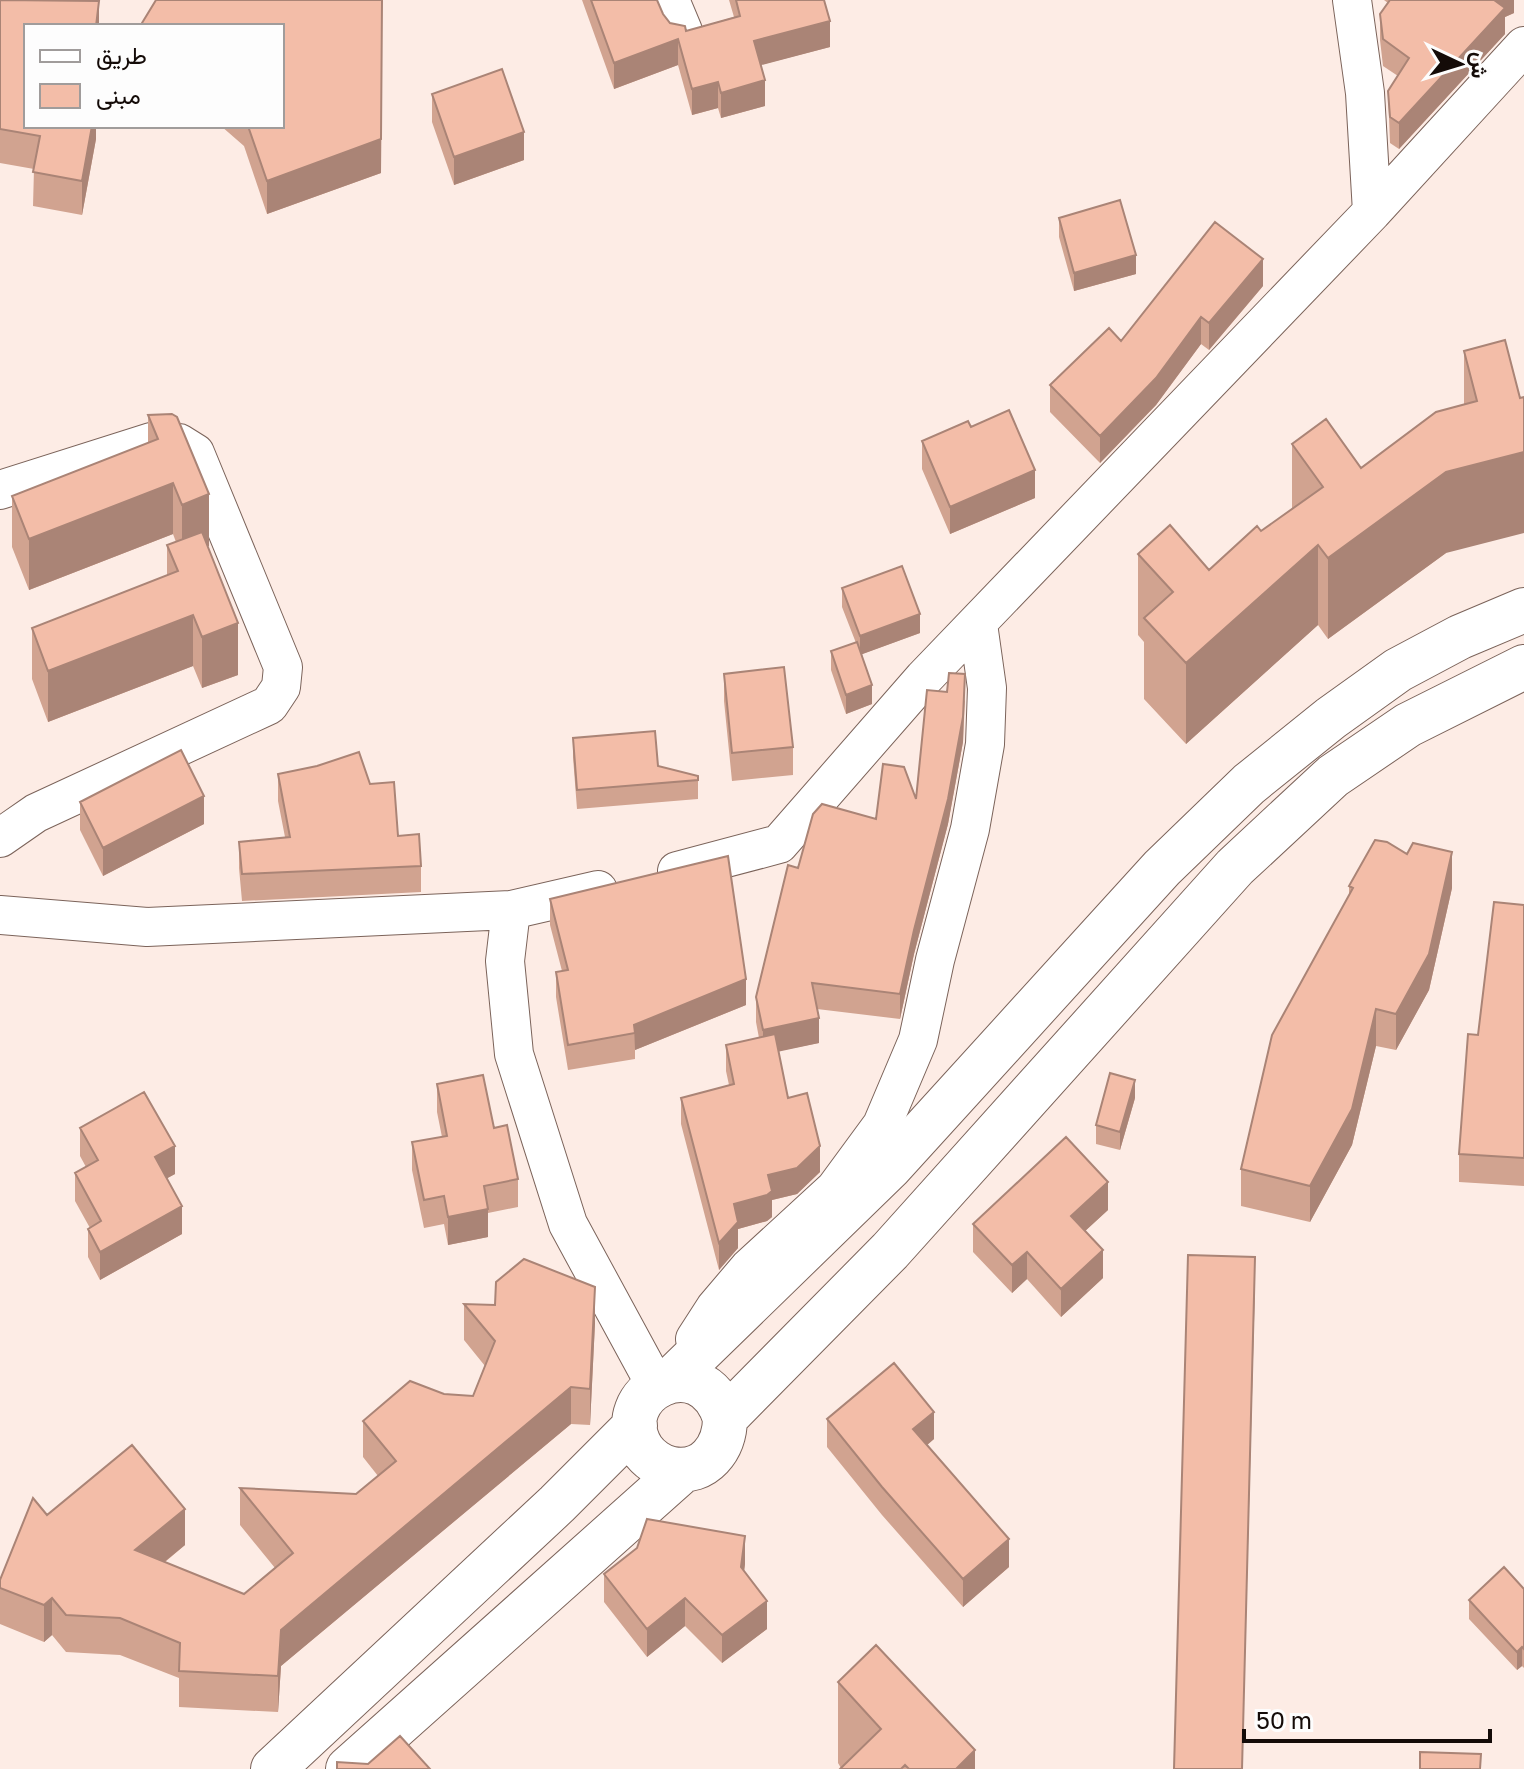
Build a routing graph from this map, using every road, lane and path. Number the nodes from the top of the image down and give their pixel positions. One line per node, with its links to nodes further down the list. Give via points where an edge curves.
1 (1352, 0): 3 (street, via 1365,93)
2 (1524, 46): 3 (street)
3 (1372, 212): 6 (street)
4 (4, 477): 8 (street, via 151,442 179,443 195,453 283,667 281,687 269,705 36,813)
5 (1524, 610): 11 (main road, via 1398,670 1249,784 1162,868 890,1167)
6 (978, 624): 9 (street, via 779,844); 11 (street, via 987,688 985,744 970,829 918,1040 882,1125 854,1164 835,1189 749,1268)
7 (1524, 667): 12 (main road, via 1408,725 1346,768 1235,867 890,1251)
8 (0, 838)
9 (511, 910): 10 (street, via 147,927); 11 (street, via 505,961 514,1054 568,1224)
10 (0, 915)
11 (665, 1382): 12 (main road, via 694,1381 708,1388); 13 (main road, via 644,1396)
12 (725, 1418): 14 (main road, via 725,1433 714,1455)
13 (635, 1426): 14 (main road, via 647,1456); 15 (main road)
14 (683, 1470): 16 (main road)
15 (273, 1769)
16 (348, 1769)

